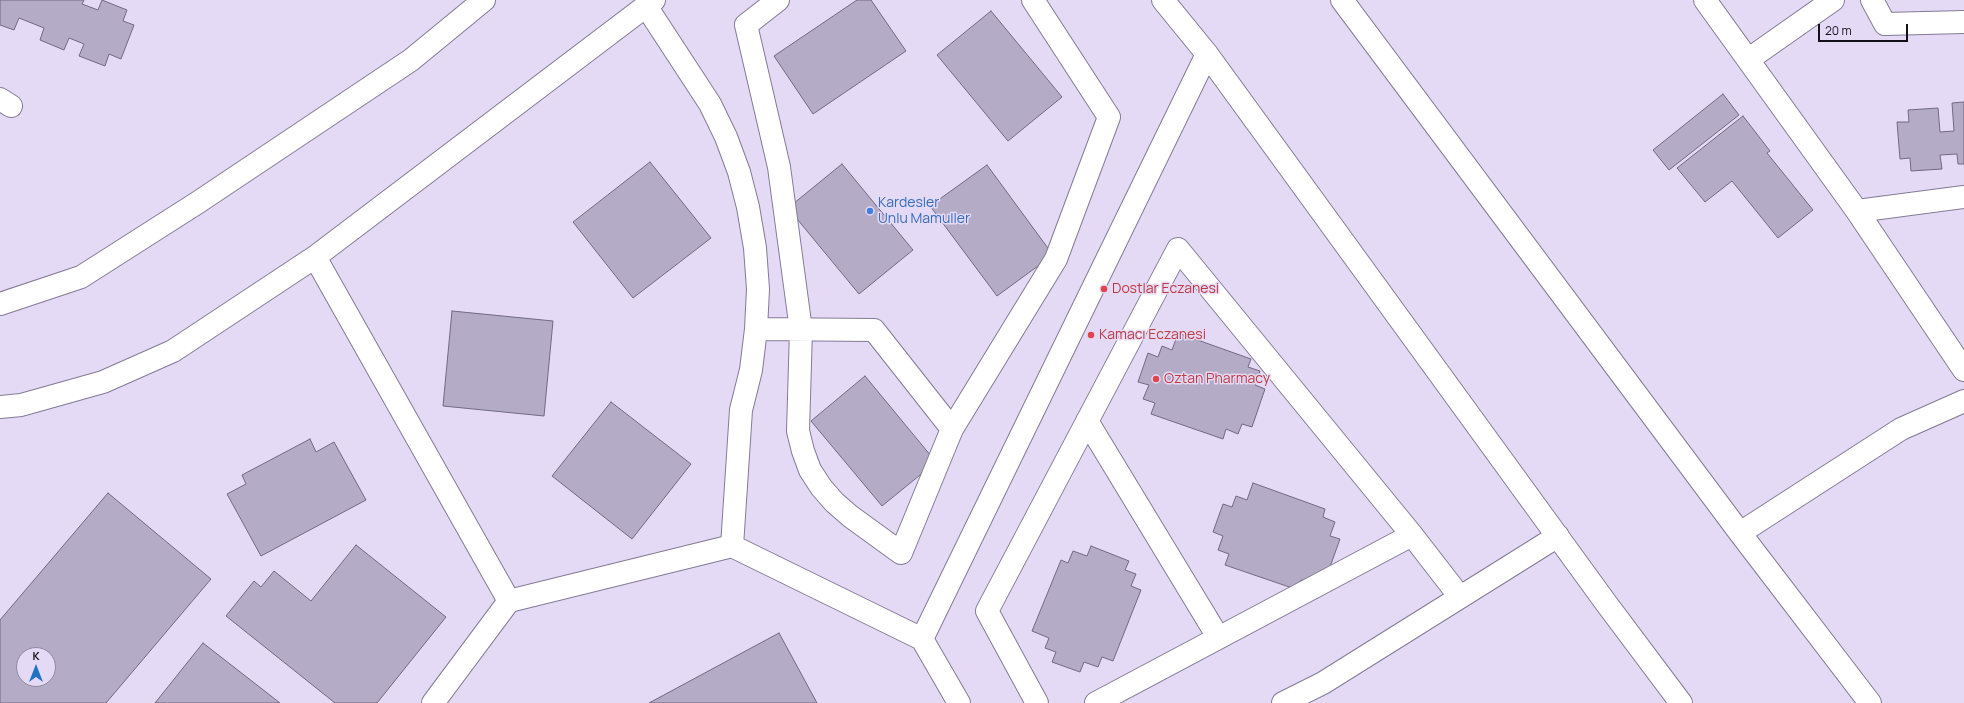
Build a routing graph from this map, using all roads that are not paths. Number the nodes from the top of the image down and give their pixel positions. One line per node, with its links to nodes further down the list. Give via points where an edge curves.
1 (484, 0): 16 (street, via 411,60 81,277)
2 (778, 0): 18 (street, via 746,25 779,167)
3 (1033, 0): 23 (street, via 1109,117 1056,259)
4 (1163, 0): 11 (street)
5 (1342, 0): 24 (street)
6 (1704, 0): 12 (street)
7 (1833, 0): 12 (street)
8 (1872, 0): 10 (street, via 1885,24)
9 (650, 3): 15 (street); 17 (street, via 710,104 739,172 755,248 758,289)
10 (1964, 22)
11 (1207, 54): 26 (street); 31 (street)
12 (1749, 59): 14 (street)
13 (1964, 197): 14 (street)
14 (1857, 211): 19 (street)
15 (315, 257): 21 (street, via 173,351 103,382 21,405); 29 (street)
16 (0, 304)
17 (756, 329): 18 (street); 27 (street, via 751,370 741,410)
18 (801, 330): 23 (street, via 874,330); 23 (street, via 798,432 810,470 834,502 901,553)
19 (1964, 370)
20 (1964, 401): 24 (street, via 1901,430)
21 (0, 407)
22 (1087, 421): 25 (street, via 1178,249); 30 (street); 34 (street, via 987,611)
23 (952, 429)
24 (1740, 533): 38 (street)
25 (1412, 535): 28 (street); 30 (street)
26 (1558, 536): 28 (street); 37 (street)
27 (732, 546): 29 (street); 31 (street)
28 (1460, 597): 36 (street, via 1324,684)
29 (509, 601): 32 (street)
30 (1218, 637): 35 (street)
31 (922, 638): 33 (street)
32 (434, 703)
33 (959, 703)
34 (1037, 703)
35 (1096, 703)
36 (1282, 703)
37 (1681, 703)
38 (1870, 703)

